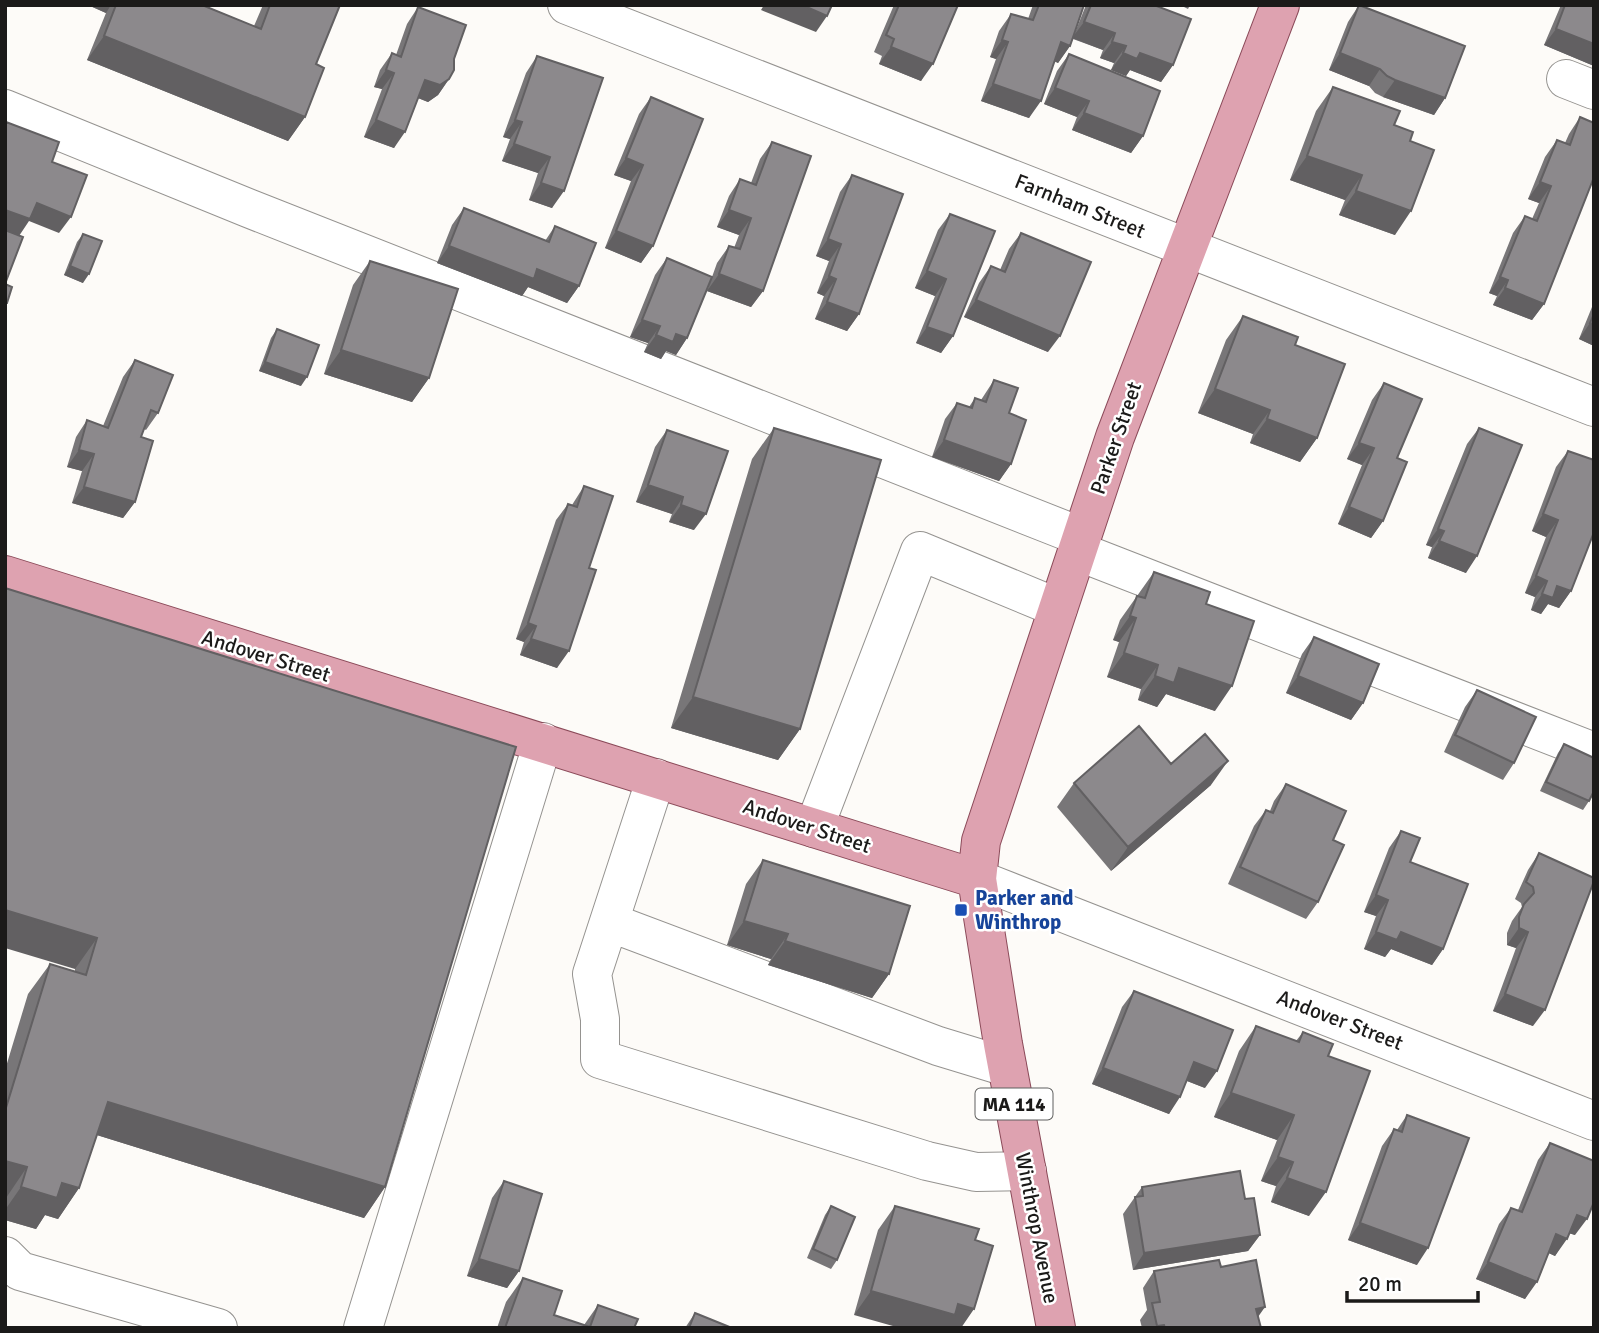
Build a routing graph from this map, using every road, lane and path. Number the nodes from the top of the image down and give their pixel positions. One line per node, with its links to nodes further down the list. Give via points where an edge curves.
1 (567, 5): 4 (street, Farnham Street)
2 (1280, 5): 4 (main road, Parker Street / MA 114)
3 (5, 109): 6 (street)
4 (1187, 248): 5 (street, Farnham Street); 6 (main road, Parker Street / MA 114)
5 (1594, 407)
6 (1080, 544): 8 (main road, Parker Street / MA 114); 10 (street)
7 (5, 575): 9 (main road, Andover Street)
8 (1058, 608): 12 (street, via 920,551); 13 (main road, Parker Street / MA 114, via 981,841)
9 (543, 742): 11 (main road, Andover Street); 20 (street)
10 (1594, 752)
11 (656, 778): 12 (main road, Andover Street); 14 (street)
12 (814, 828): 13 (main road, Andover Street)
13 (976, 879): 15 (main road, Winthrop Avenue / MA 114); 16 (street, Andover Street)
14 (609, 922): 15 (street, via 938,1046); 17 (street, via 592,974 600,1019 600,1059 926,1160 976,1172)
15 (1007, 1067): 17 (main road, Winthrop Avenue / MA 114)
16 (1594, 1121)
17 (1027, 1171): 21 (main road, Winthrop Avenue / MA 114)
18 (5, 1256): 19 (street, via 20,1271)
19 (218, 1328)
20 (363, 1328)
21 (1056, 1328)

